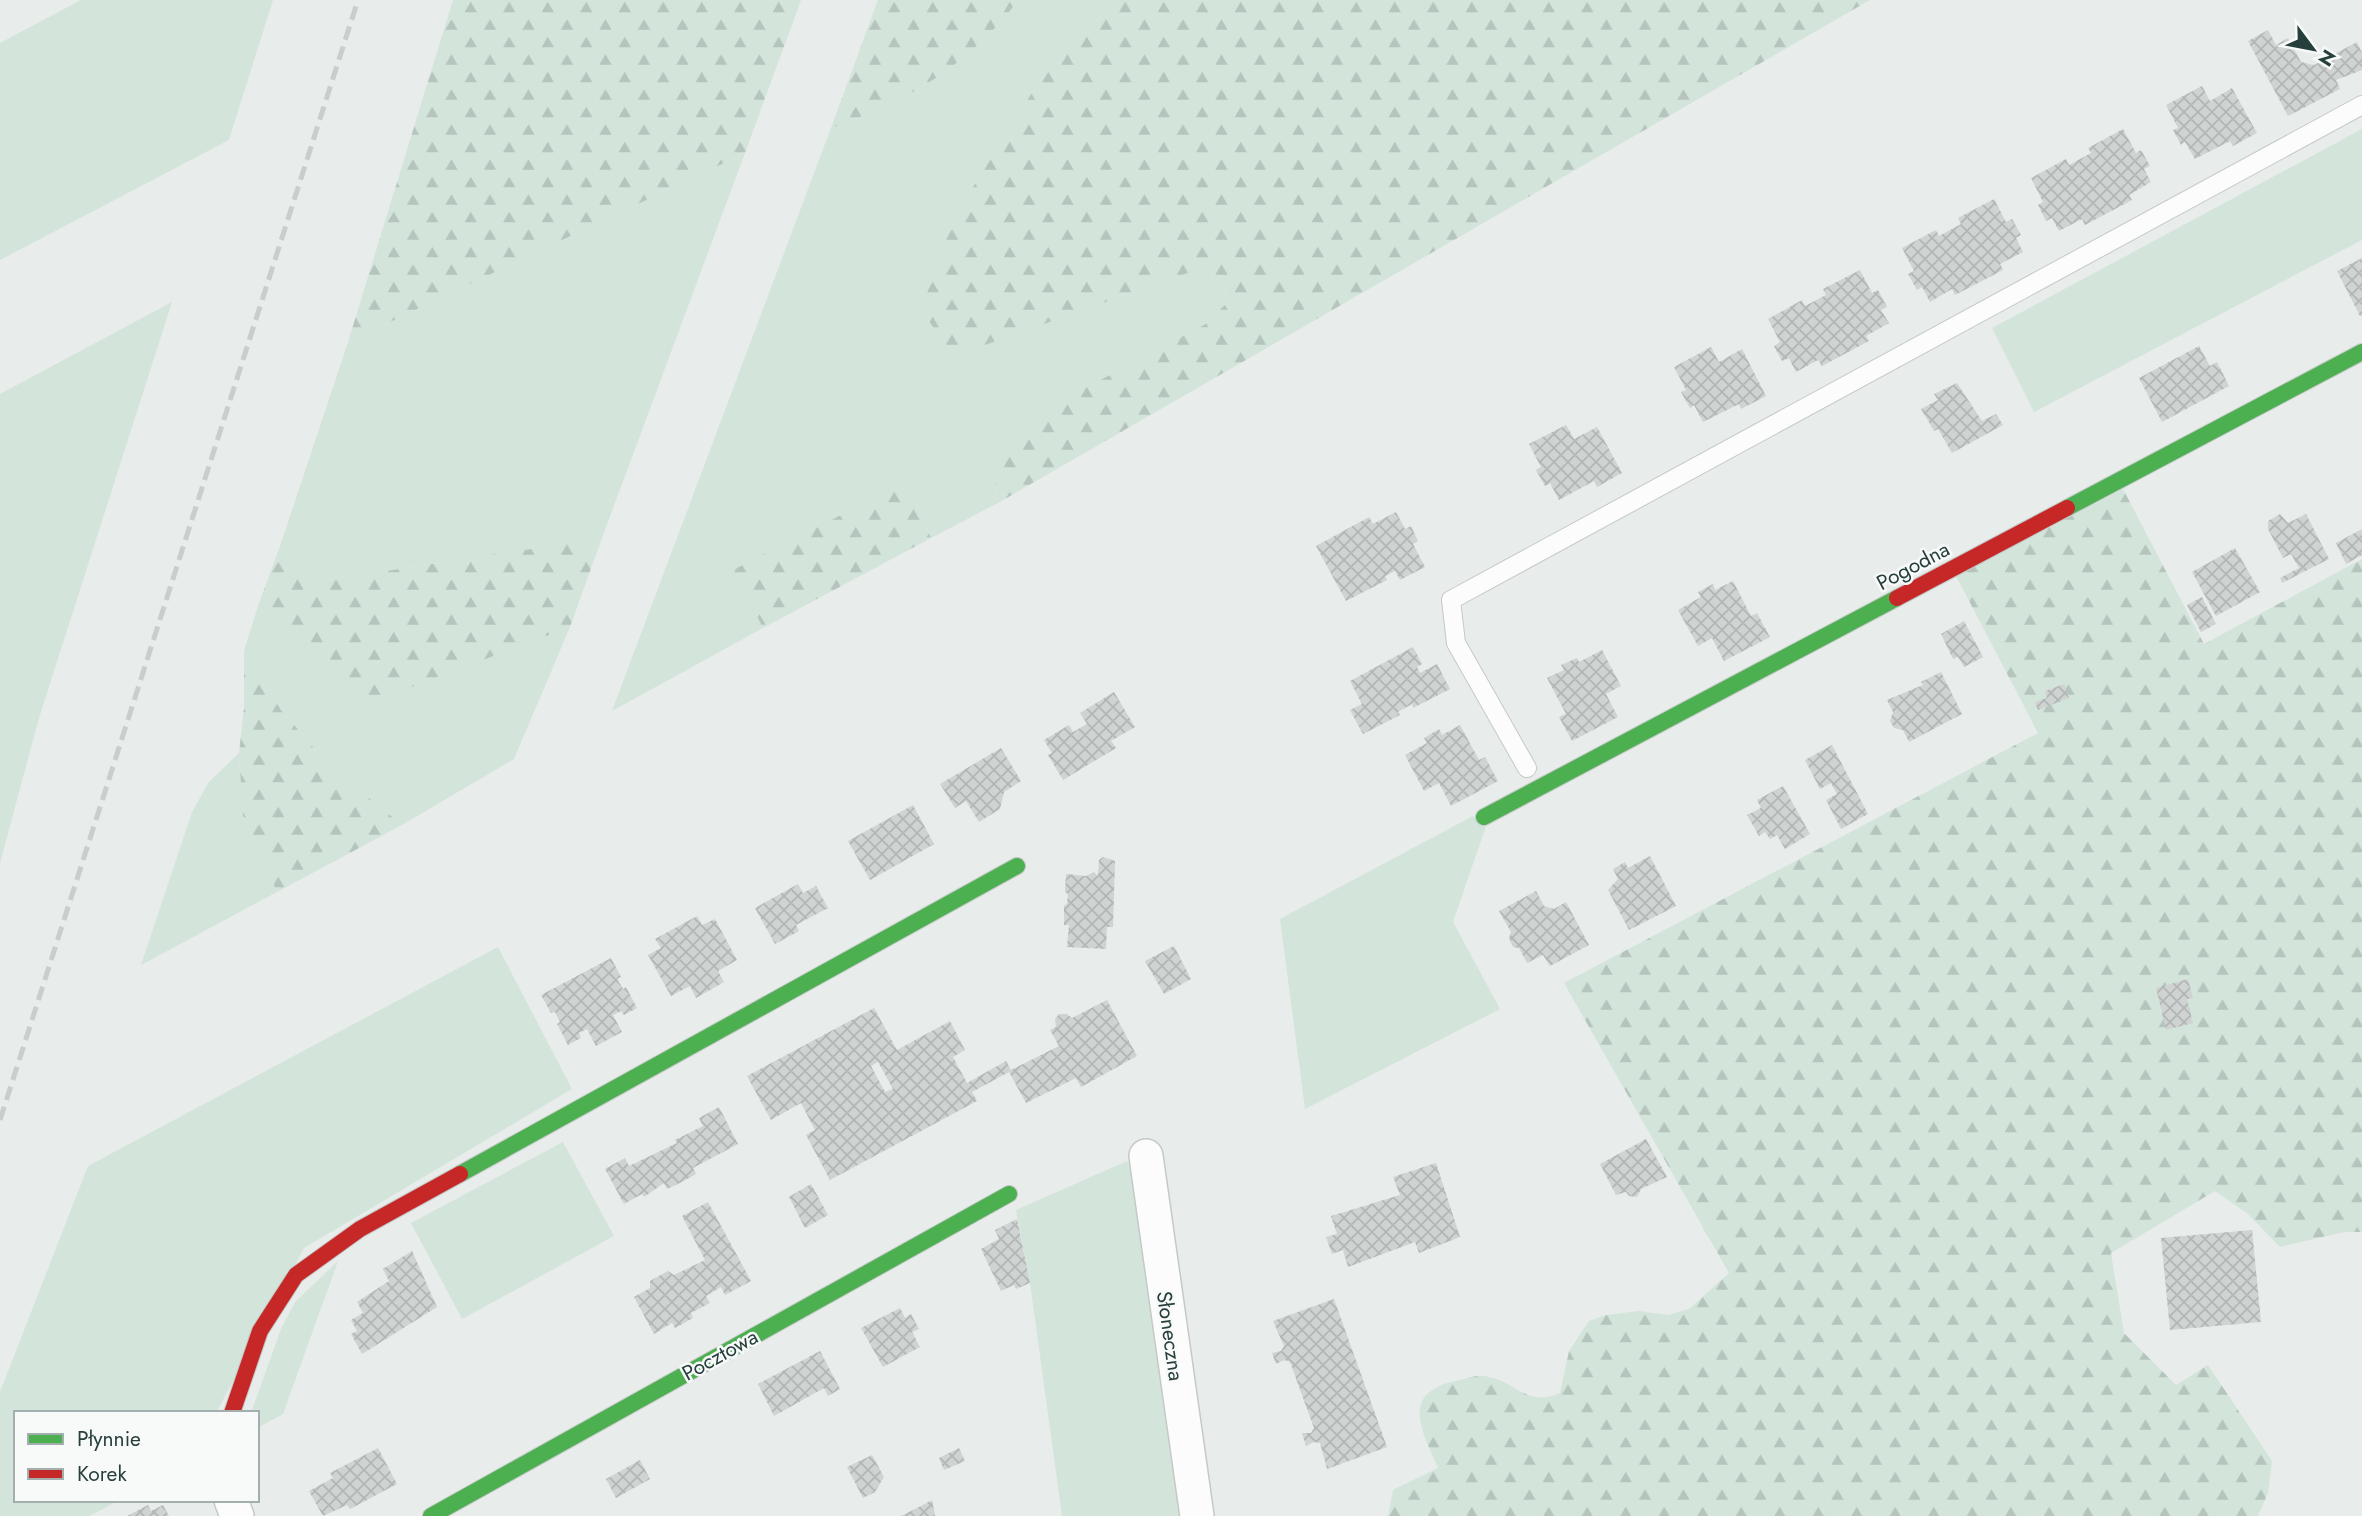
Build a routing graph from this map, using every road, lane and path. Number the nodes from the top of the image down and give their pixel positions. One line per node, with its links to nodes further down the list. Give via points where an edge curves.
1 (2362, 105): 3 (lane, via 1451,600 1456,643)
2 (2362, 352): 4 (street, Pogodna)
3 (1527, 768)
4 (1484, 817)
5 (1017, 866): 8 (street, via 360,1229 296,1275 260,1332)
6 (1146, 1156): 10 (street, Słoneczna)
7 (1009, 1194): 9 (street, Pocztowa)
8 (233, 1411)
9 (431, 1516)
10 (1197, 1516)

